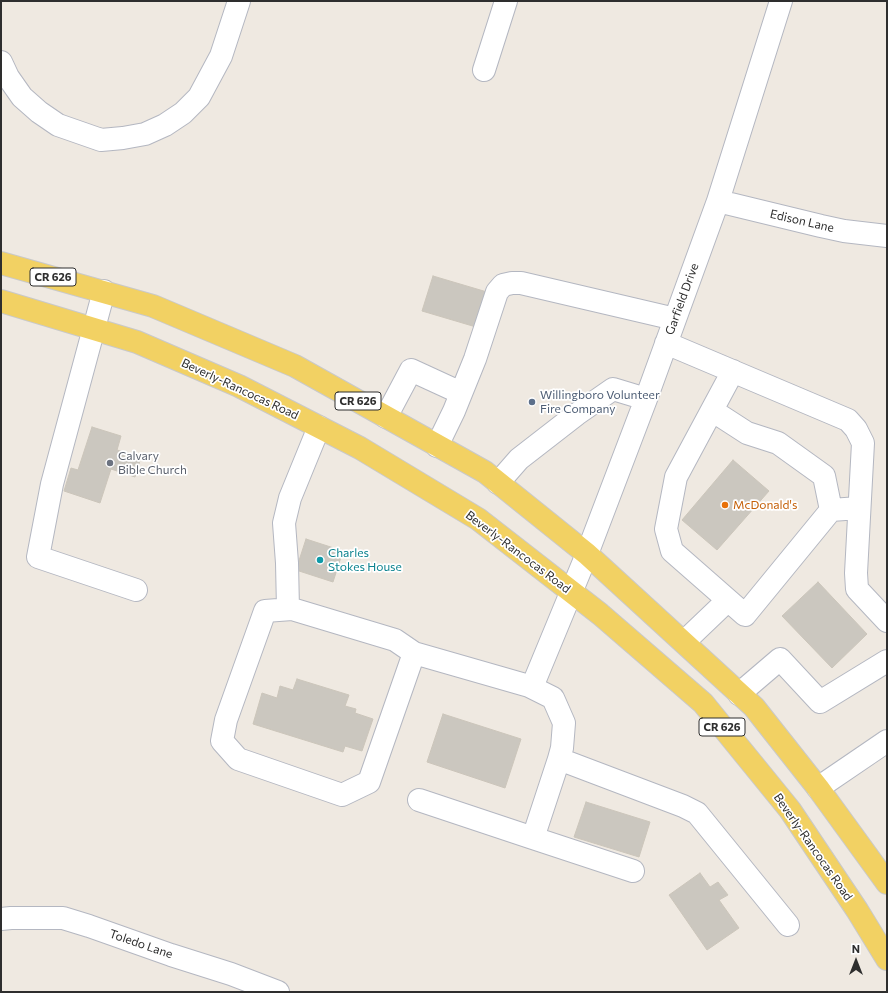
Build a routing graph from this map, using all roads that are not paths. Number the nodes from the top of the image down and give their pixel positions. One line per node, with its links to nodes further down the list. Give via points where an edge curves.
1 (239, 1): 4 (street, via 221,56 199,97 165,125 145,134 101,140 58,125 22,97)
2 (506, 1): 5 (street)
3 (781, 1): 6 (street, Garfield Drive)
4 (1, 62)
5 (484, 70)
6 (718, 201): 7 (street, Edison Lane, via 821,226); 11 (street, Garfield Drive)
7 (887, 236)
8 (1, 263): 9 (main road, CR 626)
9 (104, 291): 12 (street); 17 (main road, CR 626, via 153,306 295,366)
10 (1, 301): 12 (main road, Beverly-Rancocas Road / CR 626)
11 (675, 319): 13 (street, Garfield Drive); 15 (street, via 521,283 503,285 497,292)
12 (93, 328): 19 (main road, Beverly-Rancocas Road / CR 626, via 137,342 232,383); 25 (street, via 52,484 38,557)
13 (666, 343): 14 (street); 16 (street, Garfield Drive)
14 (733, 371): 18 (street); 22 (street, via 848,420 863,443)
15 (461, 393): 17 (street, via 411,370); 20 (street)
16 (646, 399): 21 (street, via 613,389 519,459); 24 (street, Garfield Drive)
17 (386, 417): 20 (main road, CR 626)
18 (710, 417): 23 (street, via 746,433 778,443 824,476); 27 (street, via 676,477 666,529 672,550)
19 (319, 427): 26 (main road, Beverly-Rancocas Road / CR 626, via 360,448 478,519); 28 (street, via 290,498 284,523 288,563)
20 (438, 446): 21 (main road, CR 626, via 485,472)
21 (498, 483): 24 (main road, CR 626)
22 (859, 508): 23 (street); 29 (street, via 857,589)
23 (831, 510): 27 (street, via 745,615)
24 (588, 554): 26 (street, Garfield Drive); 30 (main road, CR 626)
25 (136, 590)
26 (572, 592): 33 (street, Garfield Drive); 44 (main road, Beverly-Rancocas Road / CR 626, via 703,703 790,810)
27 (728, 600): 30 (street)
28 (288, 609): 31 (street, via 395,640); 31 (street, via 265,611 226,720 222,740 238,759 246,762 342,795 370,782)
29 (887, 621)
30 (684, 642): 34 (main road, CR 626)
31 (414, 654): 33 (street)
32 (887, 661): 34 (street, via 820,702 780,658)
33 (532, 687): 36 (street, via 553,698 564,723)
34 (739, 694): 37 (main road, CR 626, via 754,708)
35 (887, 741): 37 (street)
36 (559, 759): 39 (street); 43 (street, via 698,813)
37 (818, 788): 41 (main road, CR 626)
38 (418, 800): 39 (street)
39 (533, 838): 40 (street)
40 (633, 871)
41 (887, 883)
42 (1, 919): 45 (street, Toledo Lane, via 62,918)
43 (788, 925)
44 (887, 959)
45 (278, 992)

